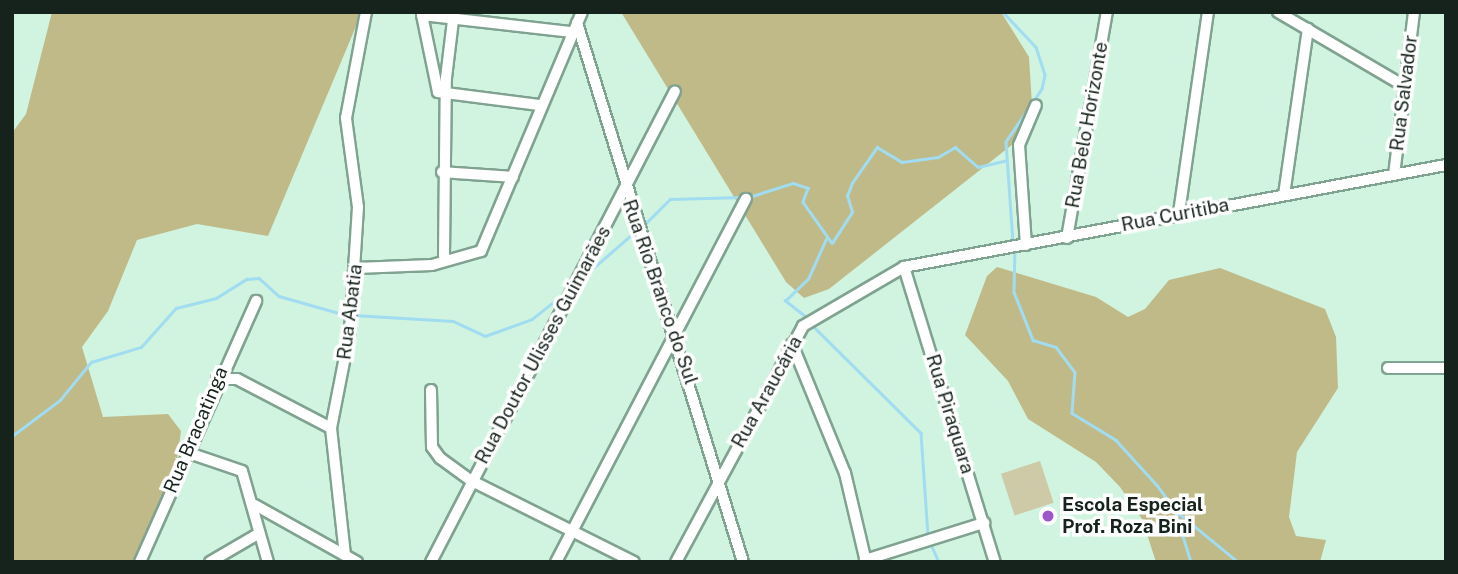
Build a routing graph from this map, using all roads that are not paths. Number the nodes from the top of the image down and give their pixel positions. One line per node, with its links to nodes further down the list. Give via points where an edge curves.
1 (366, 12): 28 (street, Rua Abatia, via 351,68 346,118 358,195)
2 (582, 12): 9 (street)
3 (1107, 12): 24 (street, Rua Belo Horizonte)
4 (1209, 12): 23 (street)
5 (1278, 12): 10 (street)
6 (1414, 12): 11 (street, Rua Salvador)
7 (423, 13): 8 (street); 13 (street, via 431,74)
8 (454, 14): 9 (street); 13 (street)
9 (574, 28): 14 (street); 20 (street, Rua Rio Branco do Sul)
10 (1308, 29): 11 (street); 21 (street)
11 (1404, 86): 18 (street, Rua Salvador)
12 (675, 91): 20 (street, Rua Doutor Ulisses Guimarães)
13 (446, 95): 14 (street); 17 (street)
14 (539, 105): 19 (street)
15 (1036, 105): 25 (street, via 1019,145)
16 (1446, 165): 18 (street, Rua Curitiba)
17 (442, 172): 19 (street); 26 (street)
18 (1394, 175): 21 (street, Rua Curitiba)
19 (513, 177): 26 (street, via 481,251)
20 (625, 188): 30 (street, Rua Rio Branco do Sul); 39 (street, Rua Doutor Ulisses Guimarães)
21 (1284, 195): 23 (street, Rua Curitiba)
22 (746, 199): 30 (street)
23 (1179, 213): 24 (street, Rua Curitiba)
24 (1067, 238): 25 (street, Rua Curitiba)
25 (1026, 245): 27 (street, Rua Curitiba)
26 (444, 256): 28 (street, via 432,265)
27 (904, 267): 31 (street, Rua Araucária, via 830,307); 41 (street, Rua Piraquara)
28 (356, 268): 36 (street, Rua Abatia)
29 (256, 301): 34 (street, Rua Bracatinga)
30 (676, 332): 38 (street, Rua Rio Branco do Sul); 42 (street)
31 (792, 344): 38 (street, Rua Araucária); 45 (street, via 845,473)
32 (1388, 368): 33 (street)
33 (1446, 368)
34 (217, 379): 36 (street, via 237,379); 37 (street, Rua Bracatinga)
35 (431, 390): 39 (street, via 432,447)
36 (331, 428): 44 (street, Rua Abatia)
37 (186, 452): 40 (street, via 242,471); 46 (street, Rua Bracatinga)
38 (719, 479): 53 (street, Rua Araucária); 54 (street, Rua Rio Branco do Sul)
39 (472, 481): 42 (street); 50 (street, Rua Doutor Ulisses Guimarães)
40 (255, 506): 43 (street); 44 (street)
41 (984, 523): 45 (street); 55 (street, Rua Piraquara)
42 (572, 530): 51 (street); 52 (street)
43 (258, 534): 47 (street); 48 (street)
44 (345, 555): 49 (street)
45 (866, 561)
46 (140, 562)
47 (210, 562)
48 (268, 562)
49 (357, 562)
50 (431, 562)
51 (556, 562)
52 (634, 562)
53 (676, 562)
54 (743, 562)
55 (995, 562)

